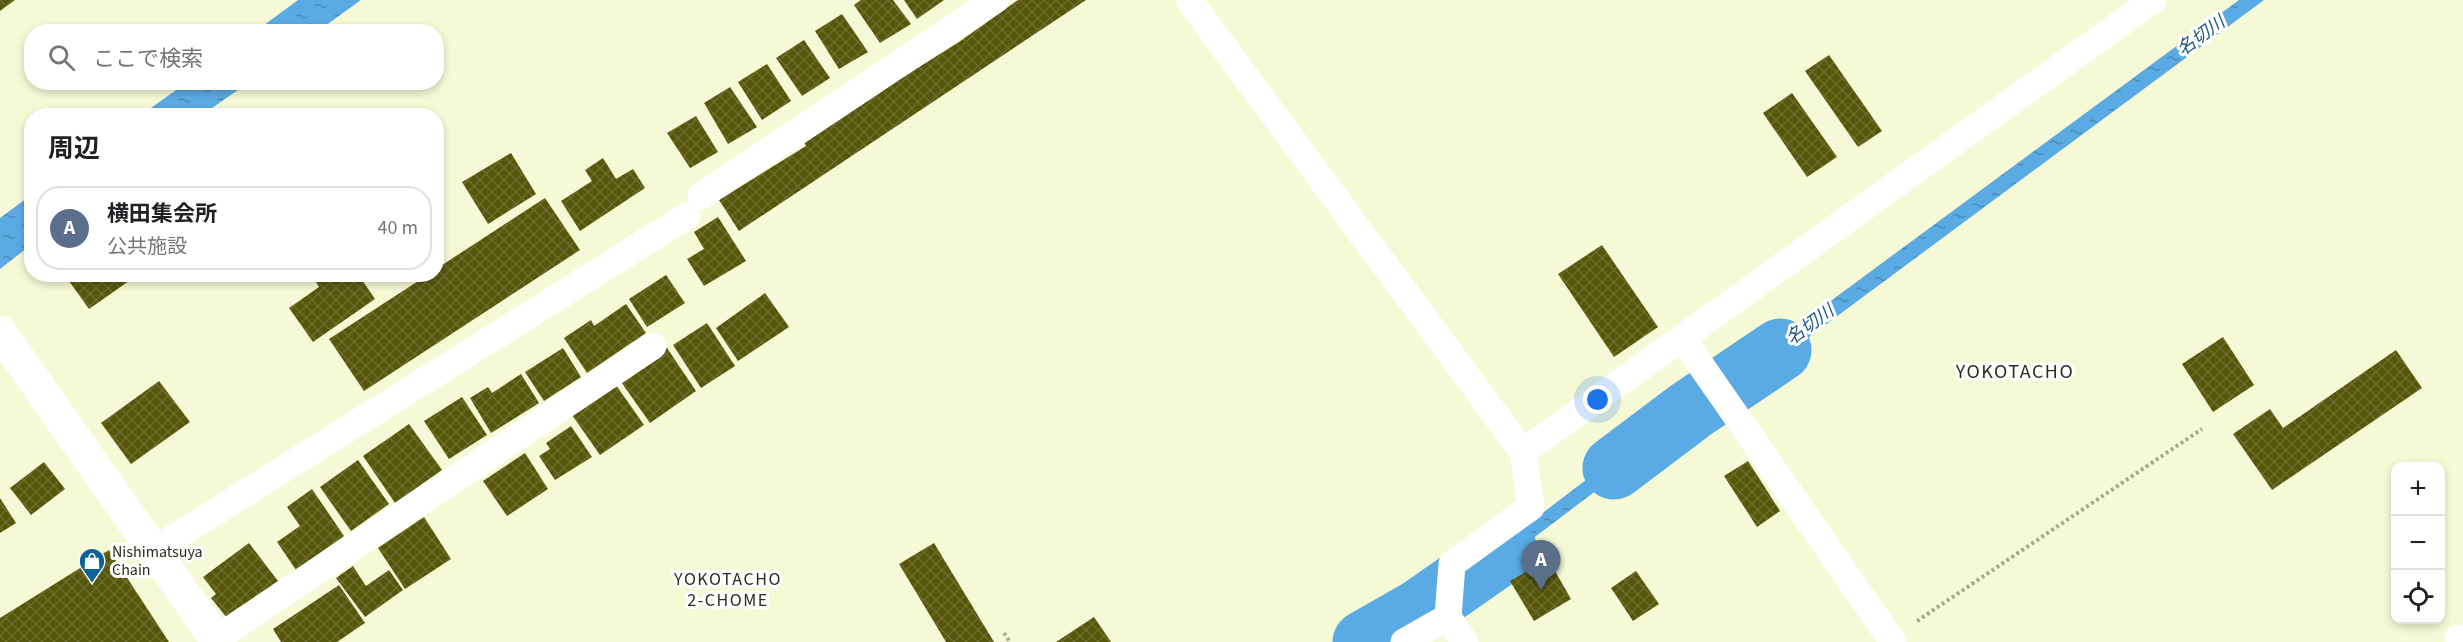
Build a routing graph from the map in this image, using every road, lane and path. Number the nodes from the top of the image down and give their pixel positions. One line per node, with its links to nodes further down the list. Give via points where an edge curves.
1 (995, 0): 9 (street, via 694,206)
2 (1189, 0): 8 (street)
3 (2153, 0): 5 (street)
4 (0, 332): 9 (street)
5 (1682, 338): 8 (street); 13 (street)
6 (653, 346): 12 (street)
7 (2202, 429): 13 (path)
8 (1522, 452): 10 (street, via 1531,507 1452,564)
9 (153, 551): 12 (street)
10 (1448, 617): 15 (street); 16 (street)
11 (1004, 633): 14 (path)
12 (217, 641)
13 (1890, 641)
14 (1010, 642)
15 (1404, 642)
16 (1465, 642)

